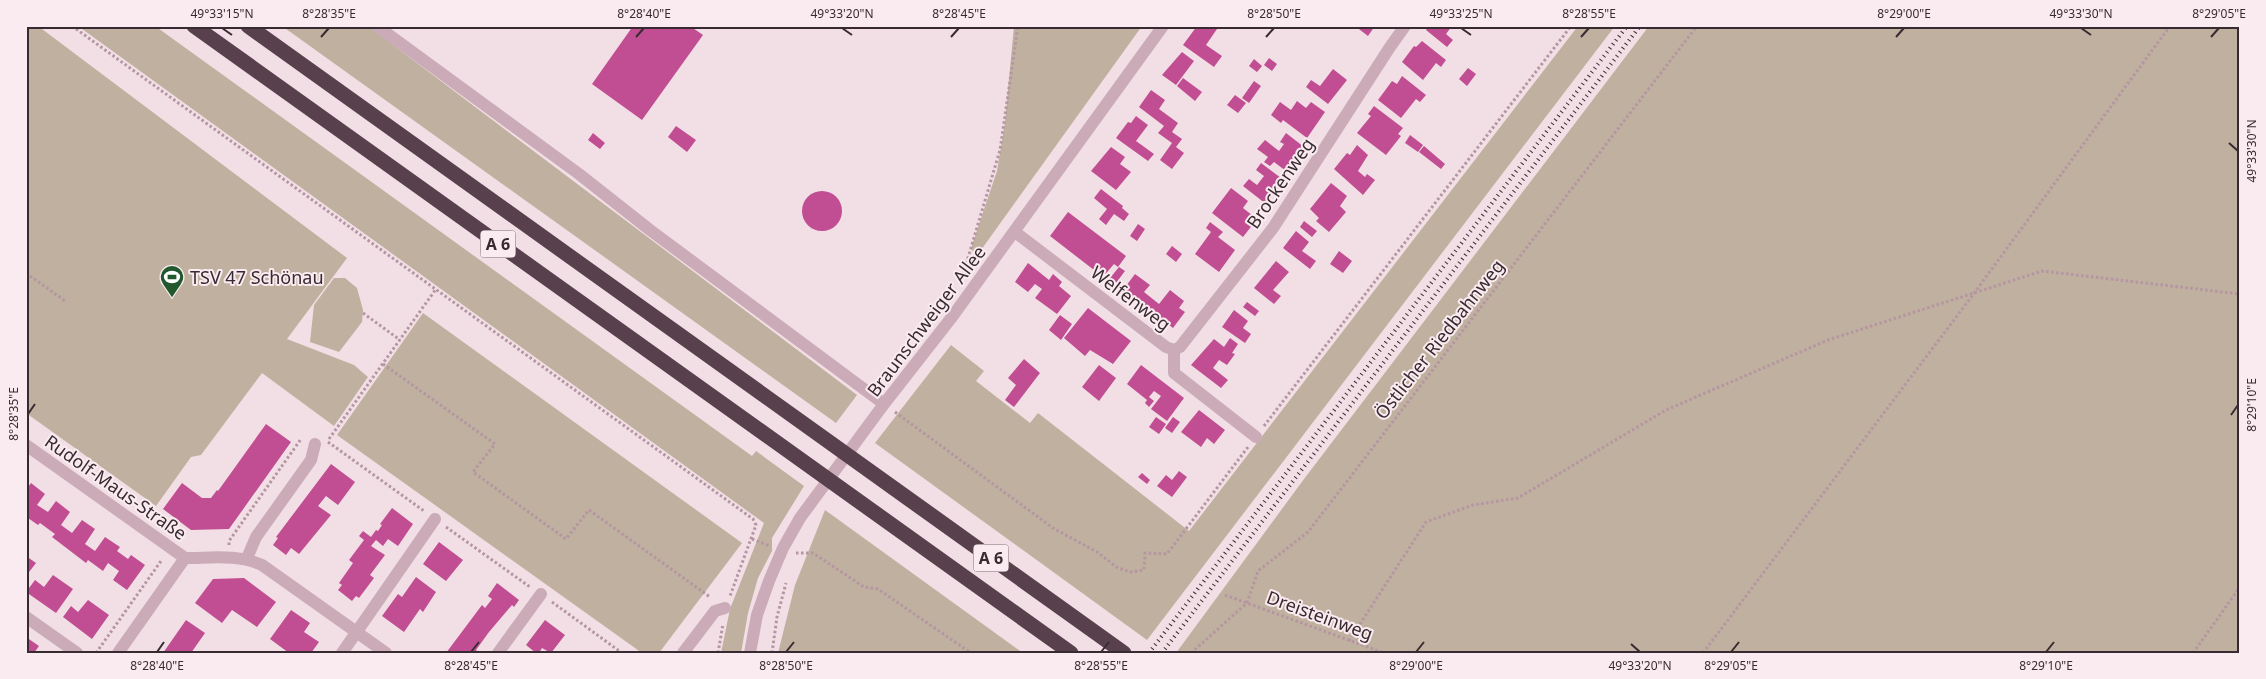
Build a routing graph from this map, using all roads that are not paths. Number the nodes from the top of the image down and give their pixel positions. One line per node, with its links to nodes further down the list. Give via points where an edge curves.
1 (194, 26): 26 (highway, A 6)
2 (248, 26): 27 (highway, A 6)
3 (377, 26): 8 (street)
4 (1163, 26): 6 (street, Braunschweiger Allee)
5 (1405, 26): 7 (street, Brockenweg, via 1273,228 1180,347)
6 (1015, 232): 7 (street, Welfenweg); 8 (street, Braunschweiger Allee)
7 (1174, 350): 9 (street, Welfenweg, via 1174,373)
8 (889, 408): 25 (street, Braunschweiger Allee, via 813,499 783,548 757,615)
9 (1256, 437)
10 (315, 444): 14 (street, via 311,460 256,537)
11 (26, 445): 13 (street, Rudolf-Maus-Straße)
12 (435, 519): 18 (street)
13 (186, 558): 14 (street); 20 (street)
14 (247, 558): 18 (street, via 262,564)
15 (541, 594): 23 (street)
16 (725, 608): 24 (street, via 716,611)
17 (26, 617): 19 (street)
18 (357, 632): 21 (street); 22 (street)
19 (77, 653)
20 (118, 653)
21 (342, 653)
22 (386, 653)
23 (498, 653)
24 (683, 653)
25 (750, 653)
26 (1071, 653)
27 (1124, 653)

